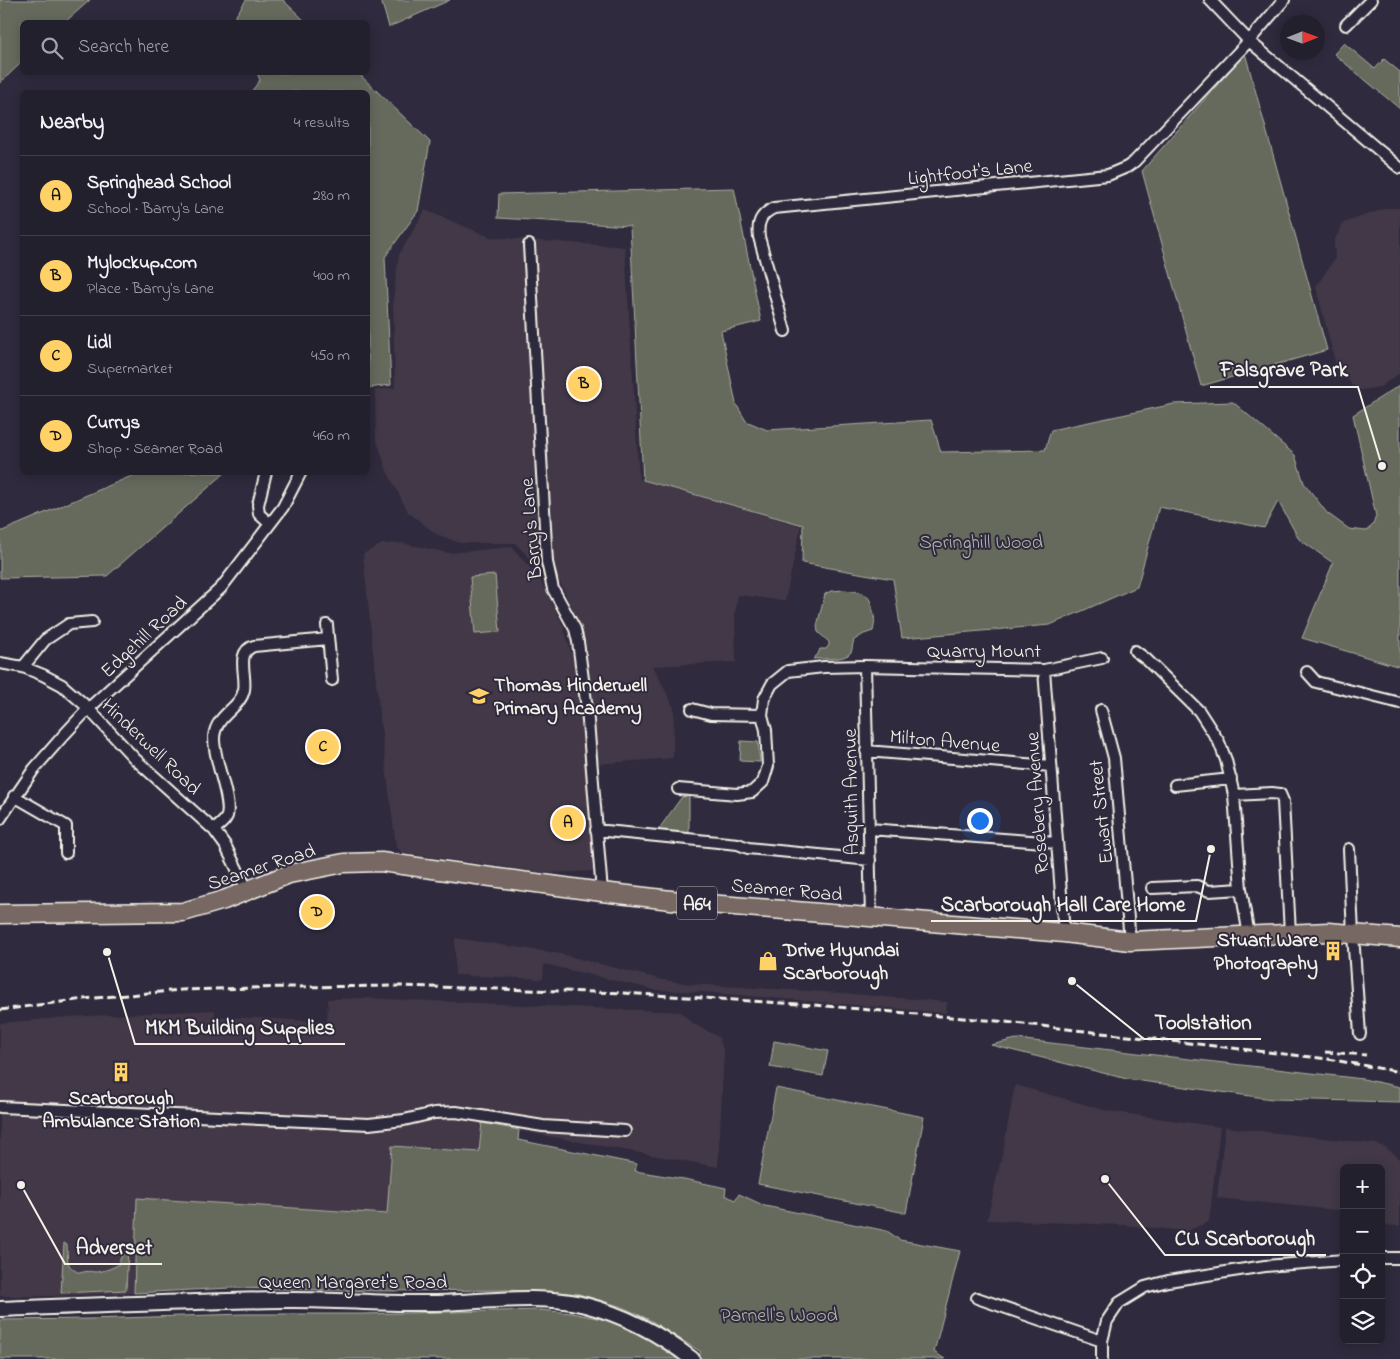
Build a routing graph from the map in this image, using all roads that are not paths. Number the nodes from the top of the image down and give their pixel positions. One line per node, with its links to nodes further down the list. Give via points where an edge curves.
1 (1210, 0): 5 (street)
2 (1284, 0): 5 (street, Lightfoot's Lane)
3 (1376, 1): 4 (street)
4 (1346, 26)
5 (1249, 40): 6 (street); 8 (street, Lightfoot's Lane, via 1134,162 1120,171 1108,175 767,211 759,222 759,237)
6 (1400, 168)
7 (529, 246): 38 (street, Barry's Lane, via 547,562 553,589 575,629 578,642 587,709)
8 (785, 331)
9 (265, 475): 11 (street, via 258,504 259,514)
10 (299, 475): 11 (street, Edgehill Road)
11 (270, 524): 24 (street, Edgehill Road, via 221,588)
12 (92, 622): 19 (street, via 69,624 45,640)
13 (327, 625): 14 (street)
14 (328, 639): 22 (street); 37 (street, via 254,646 246,650 242,694 216,726 214,736 228,810 225,820)
15 (1135, 651): 30 (street, via 1199,712 1219,742)
16 (1102, 658): 20 (street, Quarry Mount)
17 (0, 663): 19 (street, Hinderwell Road)
18 (865, 666): 20 (street, Quarry Mount); 27 (street, Quarry Mount, via 788,671 772,684 764,699); 28 (street, Asquith Avenue)
19 (23, 667): 24 (street, Hinderwell Road, via 62,686)
20 (1044, 670): 29 (street, Rosebery Avenue)
21 (1307, 672): 23 (street, via 1316,682)
22 (332, 680)
23 (1400, 703)
24 (88, 709): 34 (street, Edgehill Road); 37 (street, Hinderwell Road, via 135,759)
25 (692, 709): 27 (street, via 711,714)
26 (1101, 710): 54 (street, Ewart Street, via 1114,758)
27 (762, 715): 32 (street, via 768,766 763,782 752,792 737,794)
28 (866, 751): 29 (street, Milton Avenue); 36 (street, Asquith Avenue)
29 (1051, 766): 39 (street, Rosebery Avenue)
30 (1231, 779): 31 (street); 33 (street)
31 (1176, 785)
32 (678, 789)
33 (1234, 795): 44 (street); 50 (street, via 1272,793 1280,794 1283,801)
34 (14, 796): 35 (street, Edgehill Road); 41 (street, via 66,826)
35 (0, 818)
36 (869, 829): 39 (street); 42 (street, Asquith Avenue)
37 (214, 830): 45 (street, Hinderwell Road)
38 (596, 830): 42 (street); 46 (street, Barry's Lane)
39 (1057, 843): 49 (street, Rosebery Avenue)
40 (1349, 849): 51 (street)
41 (66, 853)
42 (870, 860): 48 (street, Asquith Avenue)
43 (1152, 888): 44 (street)
44 (1242, 889): 52 (street)
45 (248, 891): 46 (highway, Seamer Road / A64, via 290,874 317,868 381,862); 47 (highway, Seamer Road / A64, via 199,908 172,913)
46 (602, 892): 48 (highway, Seamer Road / A64)
47 (0, 914)
48 (871, 917): 49 (highway, Seamer Road / A64)
49 (1064, 933): 54 (highway, Seamer Road / A64)
50 (1290, 933): 51 (highway, Seamer Road / A64); 52 (highway, Seamer Road / A64)
51 (1353, 934): 53 (highway, Seamer Road / A64); 55 (street)
52 (1249, 936): 54 (highway, Seamer Road / A64)
53 (1400, 938)
54 (1130, 941)
55 (1360, 1034)
56 (0, 1107): 57 (street, via 369,1124 456,1112 543,1126)
57 (625, 1131)
58 (1385, 1258): 59 (street)
59 (1400, 1258)
60 (1340, 1260): 63 (street, via 1265,1266 1145,1287 1119,1303 1107,1321)
61 (977, 1298): 63 (street)
62 (0, 1310): 64 (main road, Queen Margaret's Road, via 285,1300 560,1301 584,1305 627,1320 654,1332)
63 (1102, 1341): 65 (street)
64 (692, 1359)
65 (1102, 1359)

